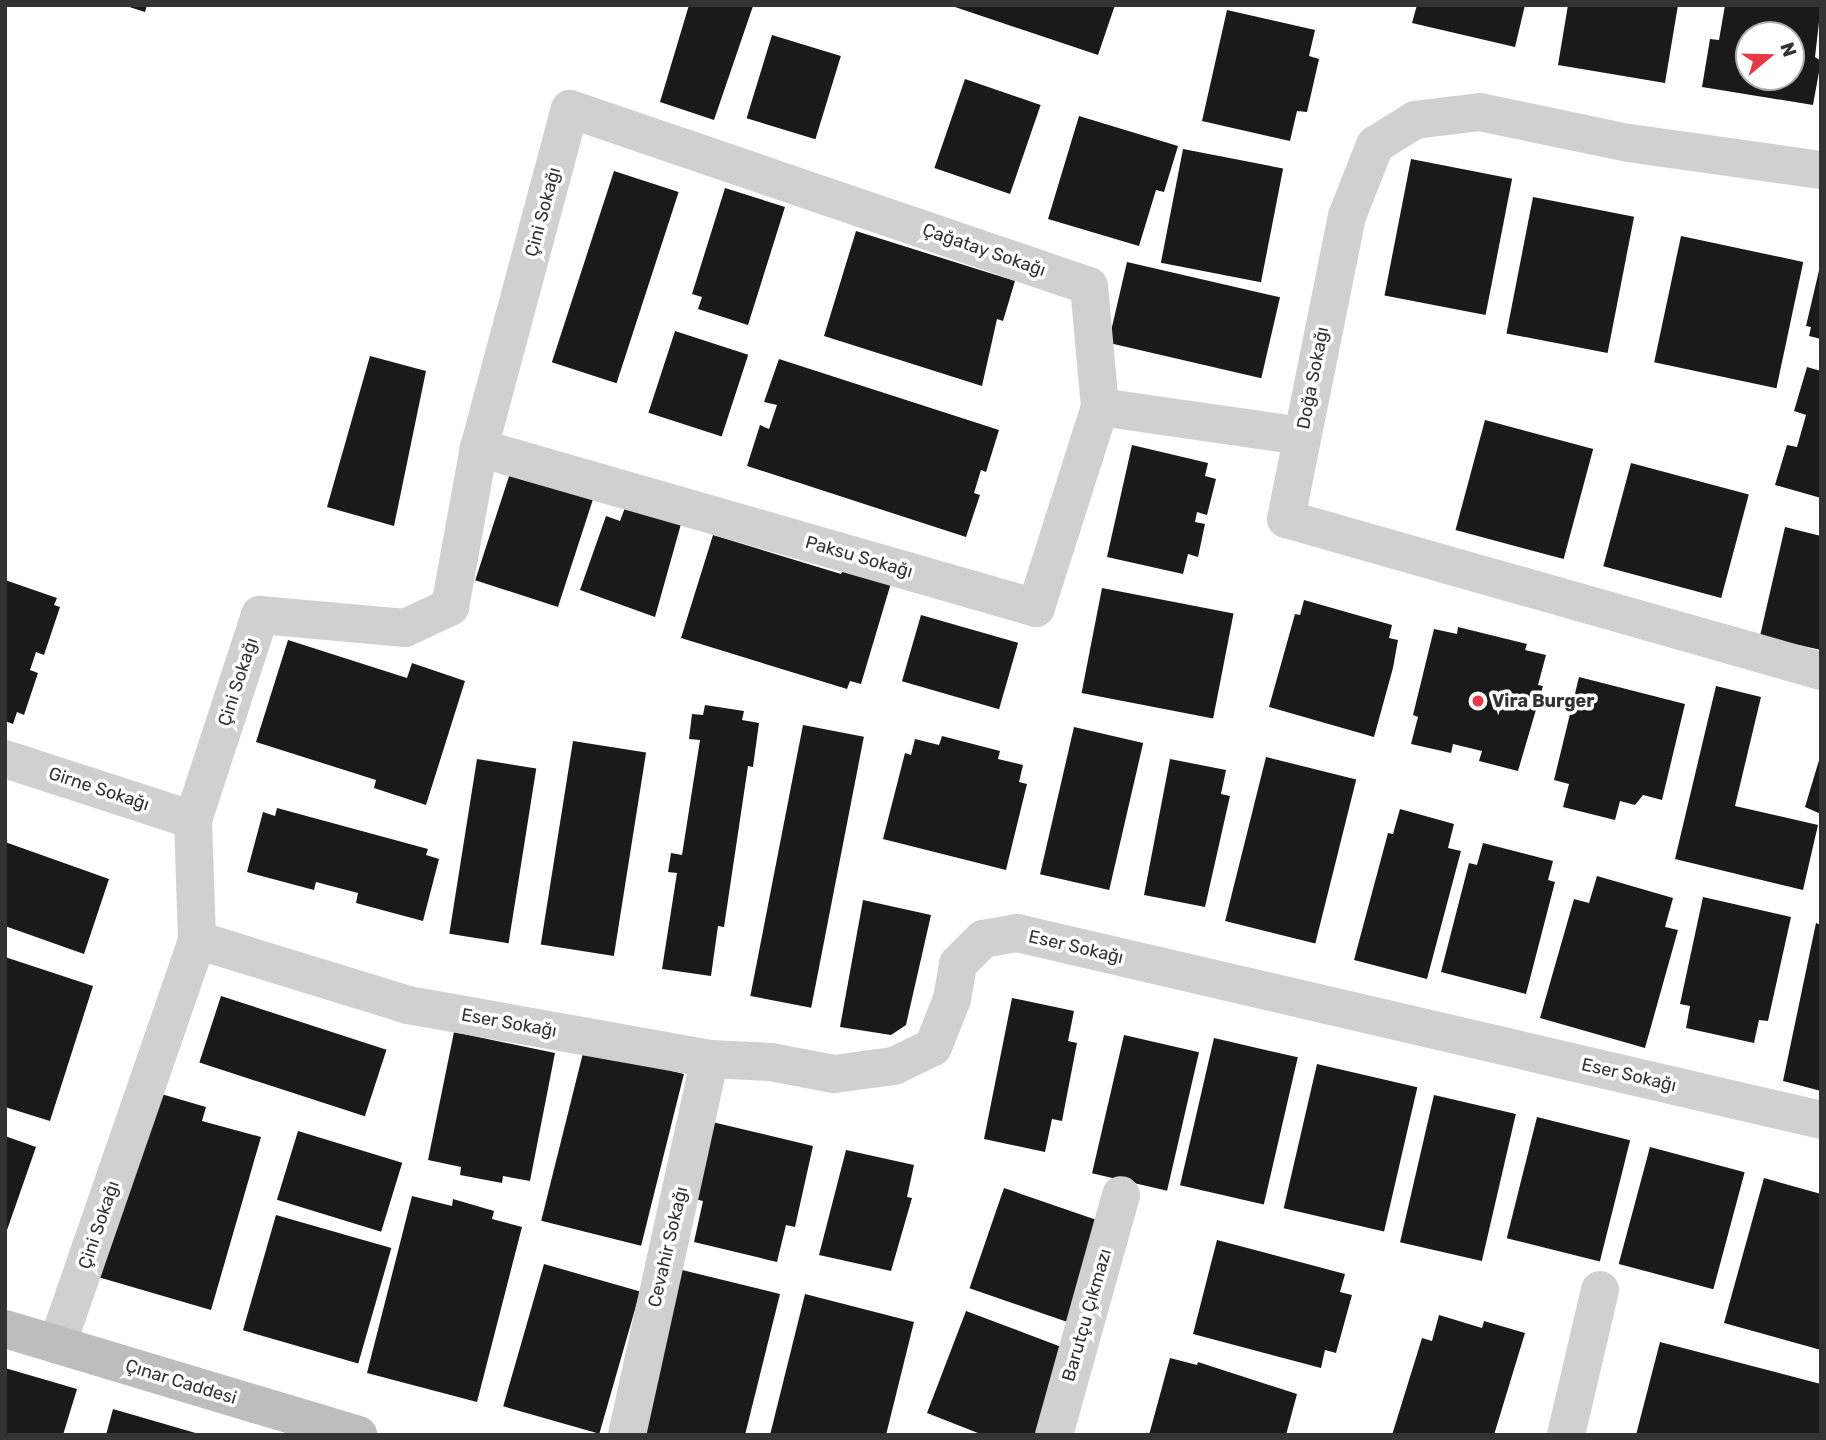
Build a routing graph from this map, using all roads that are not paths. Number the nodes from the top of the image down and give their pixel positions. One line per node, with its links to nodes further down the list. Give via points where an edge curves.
1 (570, 109): 3 (street, Çağatay Sokağı, via 1089,286); 5 (street, Çini Sokağı)
2 (1821, 170): 4 (street, Doğa Sokağı, via 1628,143 1480,112 1415,120 1374,145 1348,216)
3 (1100, 407): 4 (street); 5 (street, Paksu Sokağı, via 1036,608)
4 (1302, 436): 6 (street, Doğa Sokağı, via 1286,519)
5 (479, 448): 8 (street, Çini Sokağı, via 450,607 405,628 260,615)
6 (1821, 671)
7 (5, 759): 8 (street, Girne Sokağı)
8 (193, 820): 9 (street, Çini Sokağı)
9 (197, 940): 10 (street, Eser Sokağı, via 408,1005); 15 (street, Çini Sokağı)
10 (710, 1059): 11 (street, Eser Sokağı, via 771,1062 834,1074 894,1066 933,1047 952,999 958,964 984,939 1017,933); 17 (street, Cevahir Sokağı)
11 (1821, 1120)
12 (1121, 1195): 18 (street, Barutçu Çıkmazı)
13 (1600, 1290): 19 (street)
14 (5, 1329): 15 (street, Çınar Caddesi)
15 (57, 1345): 16 (street, Çınar Caddesi)
16 (358, 1435)
17 (626, 1435)
18 (1054, 1435)
19 (1566, 1435)

